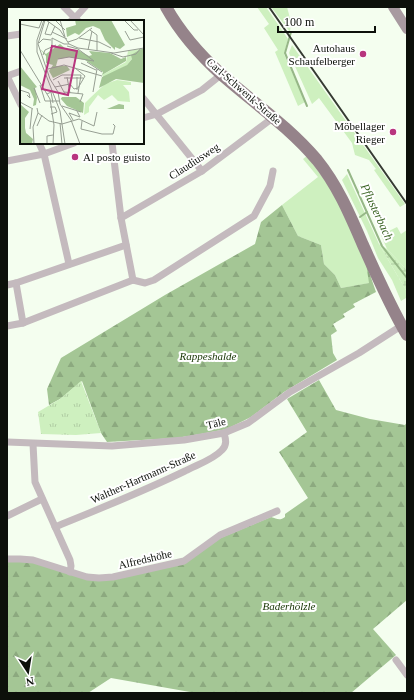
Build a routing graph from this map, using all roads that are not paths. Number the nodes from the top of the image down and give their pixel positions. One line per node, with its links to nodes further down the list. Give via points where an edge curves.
1 (64, 7): 5 (street)
2 (85, 7): 5 (street)
3 (166, 7): 10 (main road, Carl-Schwenk-Straße, via 184,33)
4 (393, 7): 6 (main road)
5 (75, 20)
6 (406, 25)
7 (20, 34): 8 (street)
8 (7, 36)
9 (20, 71): 11 (street)
10 (222, 74): 14 (street, via 202,90); 15 (main road, Carl-Schwenk-Straße)
11 (7, 76): 13 (street)
12 (144, 99): 14 (street)
13 (20, 103)
14 (157, 114): 16 (street); 22 (street)
15 (274, 117): 22 (street, Claudiusweg); 32 (main road, Carl-Schwenk-Straße, via 305,146 326,173 345,205 384,294)
16 (144, 118)
17 (39, 144): 20 (street)
18 (71, 144): 20 (street)
19 (112, 144): 24 (street)
20 (44, 154): 21 (street); 26 (street)
21 (7, 161)
22 (202, 171): 24 (street, Claudiusweg)
23 (273, 171): 27 (street, via 270,186 254,216 154,280 145,283)
24 (121, 218): 25 (street)
25 (126, 245): 26 (street); 27 (street)
26 (69, 264): 28 (street)
27 (132, 280): 30 (street)
28 (16, 283): 29 (street); 30 (street)
29 (7, 285)
30 (23, 323): 31 (street)
31 (7, 326)
32 (404, 331): 33 (street, Täle, via 290,392 248,423)
33 (224, 433): 35 (street, Täle, via 184,440 112,446); 39 (street, Walther-Hartmann-Straße, via 225,446 203,462)
34 (7, 442): 35 (street, Täle)
35 (33, 444): 36 (street, via 35,482)
36 (42, 499): 38 (street); 39 (street)
37 (277, 511): 41 (street, Alfredshöhe, via 220,535 180,562 106,578 87,577)
38 (7, 516)
39 (55, 527): 41 (street, via 70,560)
40 (7, 559): 41 (street, Alfredshöhe, via 33,560)
41 (70, 572)
42 (396, 660): 43 (street)
43 (407, 675)

